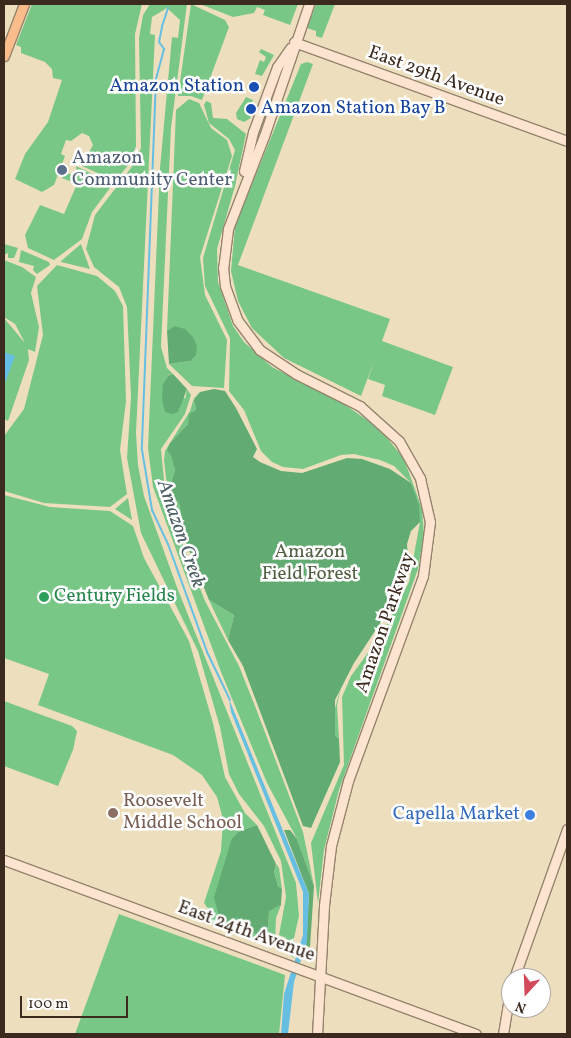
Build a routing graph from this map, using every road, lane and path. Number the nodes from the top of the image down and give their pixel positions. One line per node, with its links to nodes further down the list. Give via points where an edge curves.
1 (24, 4): 4 (main road)
2 (309, 4): 3 (main road, Amazon Parkway)
3 (294, 42): 5 (main road, East 29th Avenue); 9 (main road, Amazon Parkway, via 264,136 240,191 228,229 223,267 230,304 238,321 260,350 275,362 360,406 388,428 420,478 430,522 423,576 339,812 327,875)
4 (4, 56)
5 (567, 141)
6 (567, 829): 8 (main road)
7 (4, 860): 9 (main road, East 24th Avenue)
8 (518, 968)
9 (320, 976): 11 (main road, Amazon Parkway); 12 (main road, East 24th Avenue)
10 (506, 1018): 13 (main road)
11 (317, 1034)
12 (476, 1034)
13 (503, 1034)

